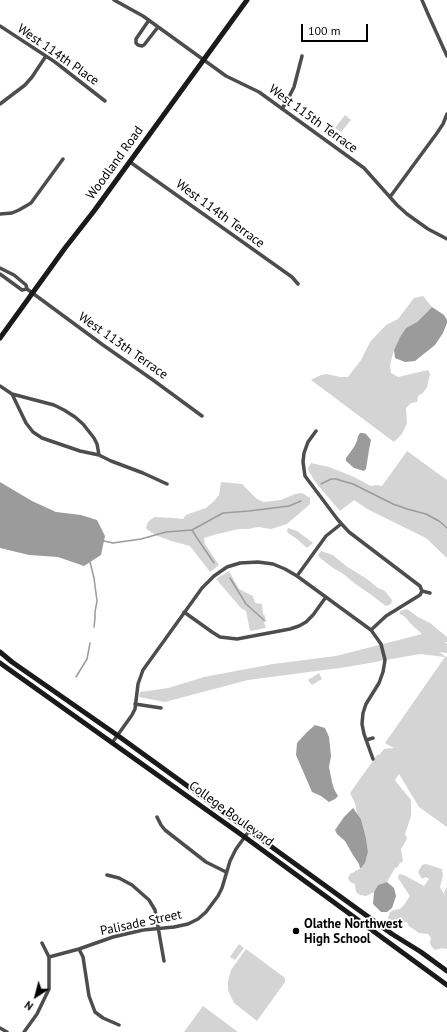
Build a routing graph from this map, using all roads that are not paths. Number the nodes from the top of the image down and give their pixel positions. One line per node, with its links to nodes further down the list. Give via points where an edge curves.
1 (114, 0): 4 (street, West 115th Terrace)
2 (247, 0): 10 (main road, Woodland Road)
3 (422, 0): 9 (street)
4 (149, 20): 6 (street, West 115th Terrace); 6 (street, via 136,39 138,45 144,45)
5 (0, 26): 7 (street, West 114th Place)
6 (158, 27): 10 (street, West 115th Terrace)
7 (46, 56): 11 (street, West 114th Place); 12 (street, via 25,85)
8 (302, 56): 13 (street, via 294,87)
9 (447, 56)
10 (203, 60): 13 (street, West 115th Terrace, via 226,76 259,92); 16 (main road, Woodland Road)
11 (105, 101)
12 (0, 104)
13 (282, 109): 17 (street, West 115th Terrace, via 364,168)
14 (447, 114): 17 (street, via 437,133)
15 (63, 158): 18 (street, via 31,203 12,213)
16 (130, 162): 22 (street, West 114th Terrace, via 292,277); 24 (main road, Woodland Road)
17 (390, 197): 19 (street, West 115th Terrace, via 407,214)
18 (0, 214)
19 (447, 239)
20 (0, 268): 23 (street, via 14,275)
21 (0, 274): 23 (street, via 22,290)
22 (298, 284)
23 (27, 289): 24 (street, West 113th Terrace)
24 (32, 293): 25 (main road, Woodland Road); 28 (street, West 113th Terrace)
25 (0, 338)
26 (0, 386): 27 (street)
27 (12, 394): 30 (street, via 54,405 75,417 94,438); 30 (street, via 26,423 37,435 80,451)
28 (202, 416)
29 (316, 431): 32 (street, via 304,453 305,476)
30 (99, 455): 31 (street)
31 (167, 484)
32 (341, 524): 33 (street, via 326,536); 34 (street, via 416,582)
33 (296, 576): 36 (street); 37 (street, via 273,564 258,562 227,567 202,588)
34 (422, 591): 35 (street); 38 (street, via 420,595 386,616)
35 (430, 593)
36 (326, 597): 37 (street, via 313,615 299,626 237,639 212,632); 38 (street)
37 (184, 612): 41 (street, via 143,670)
38 (371, 630): 45 (street, via 381,644 385,660 383,672 363,713 362,724)
39 (0, 652): 43 (main road, College Boulevard)
40 (0, 663): 46 (main road, College Boulevard)
41 (135, 704): 42 (street); 43 (street, via 132,715)
42 (161, 708)
43 (118, 735): 46 (street); 49 (main road, College Boulevard)
44 (373, 738): 45 (street)
45 (366, 740): 47 (street)
46 (112, 743): 50 (main road, College Boulevard)
47 (372, 759)
48 (157, 817): 51 (street, via 165,830 206,862)
49 (249, 830): 50 (street, Palisade Street); 58 (main road, College Boulevard)
50 (244, 838): 51 (street, Palisade Street); 59 (main road, College Boulevard)
51 (226, 872): 53 (street, Palisade Street, via 218,896 198,919 188,924)
52 (107, 875): 53 (street, via 132,885 149,900 155,910)
53 (158, 928): 55 (street, Palisade Street, via 113,937); 57 (street)
54 (42, 943): 56 (street)
55 (80, 949): 56 (street, Palisade Street); 60 (street, via 89,996 95,1012)
56 (49, 957): 63 (street, via 49,989 37,1014)
57 (164, 961)
58 (447, 971)
59 (447, 986)
60 (119, 1025)
61 (0, 1028): 62 (street)
62 (7, 1032)
63 (24, 1032)

